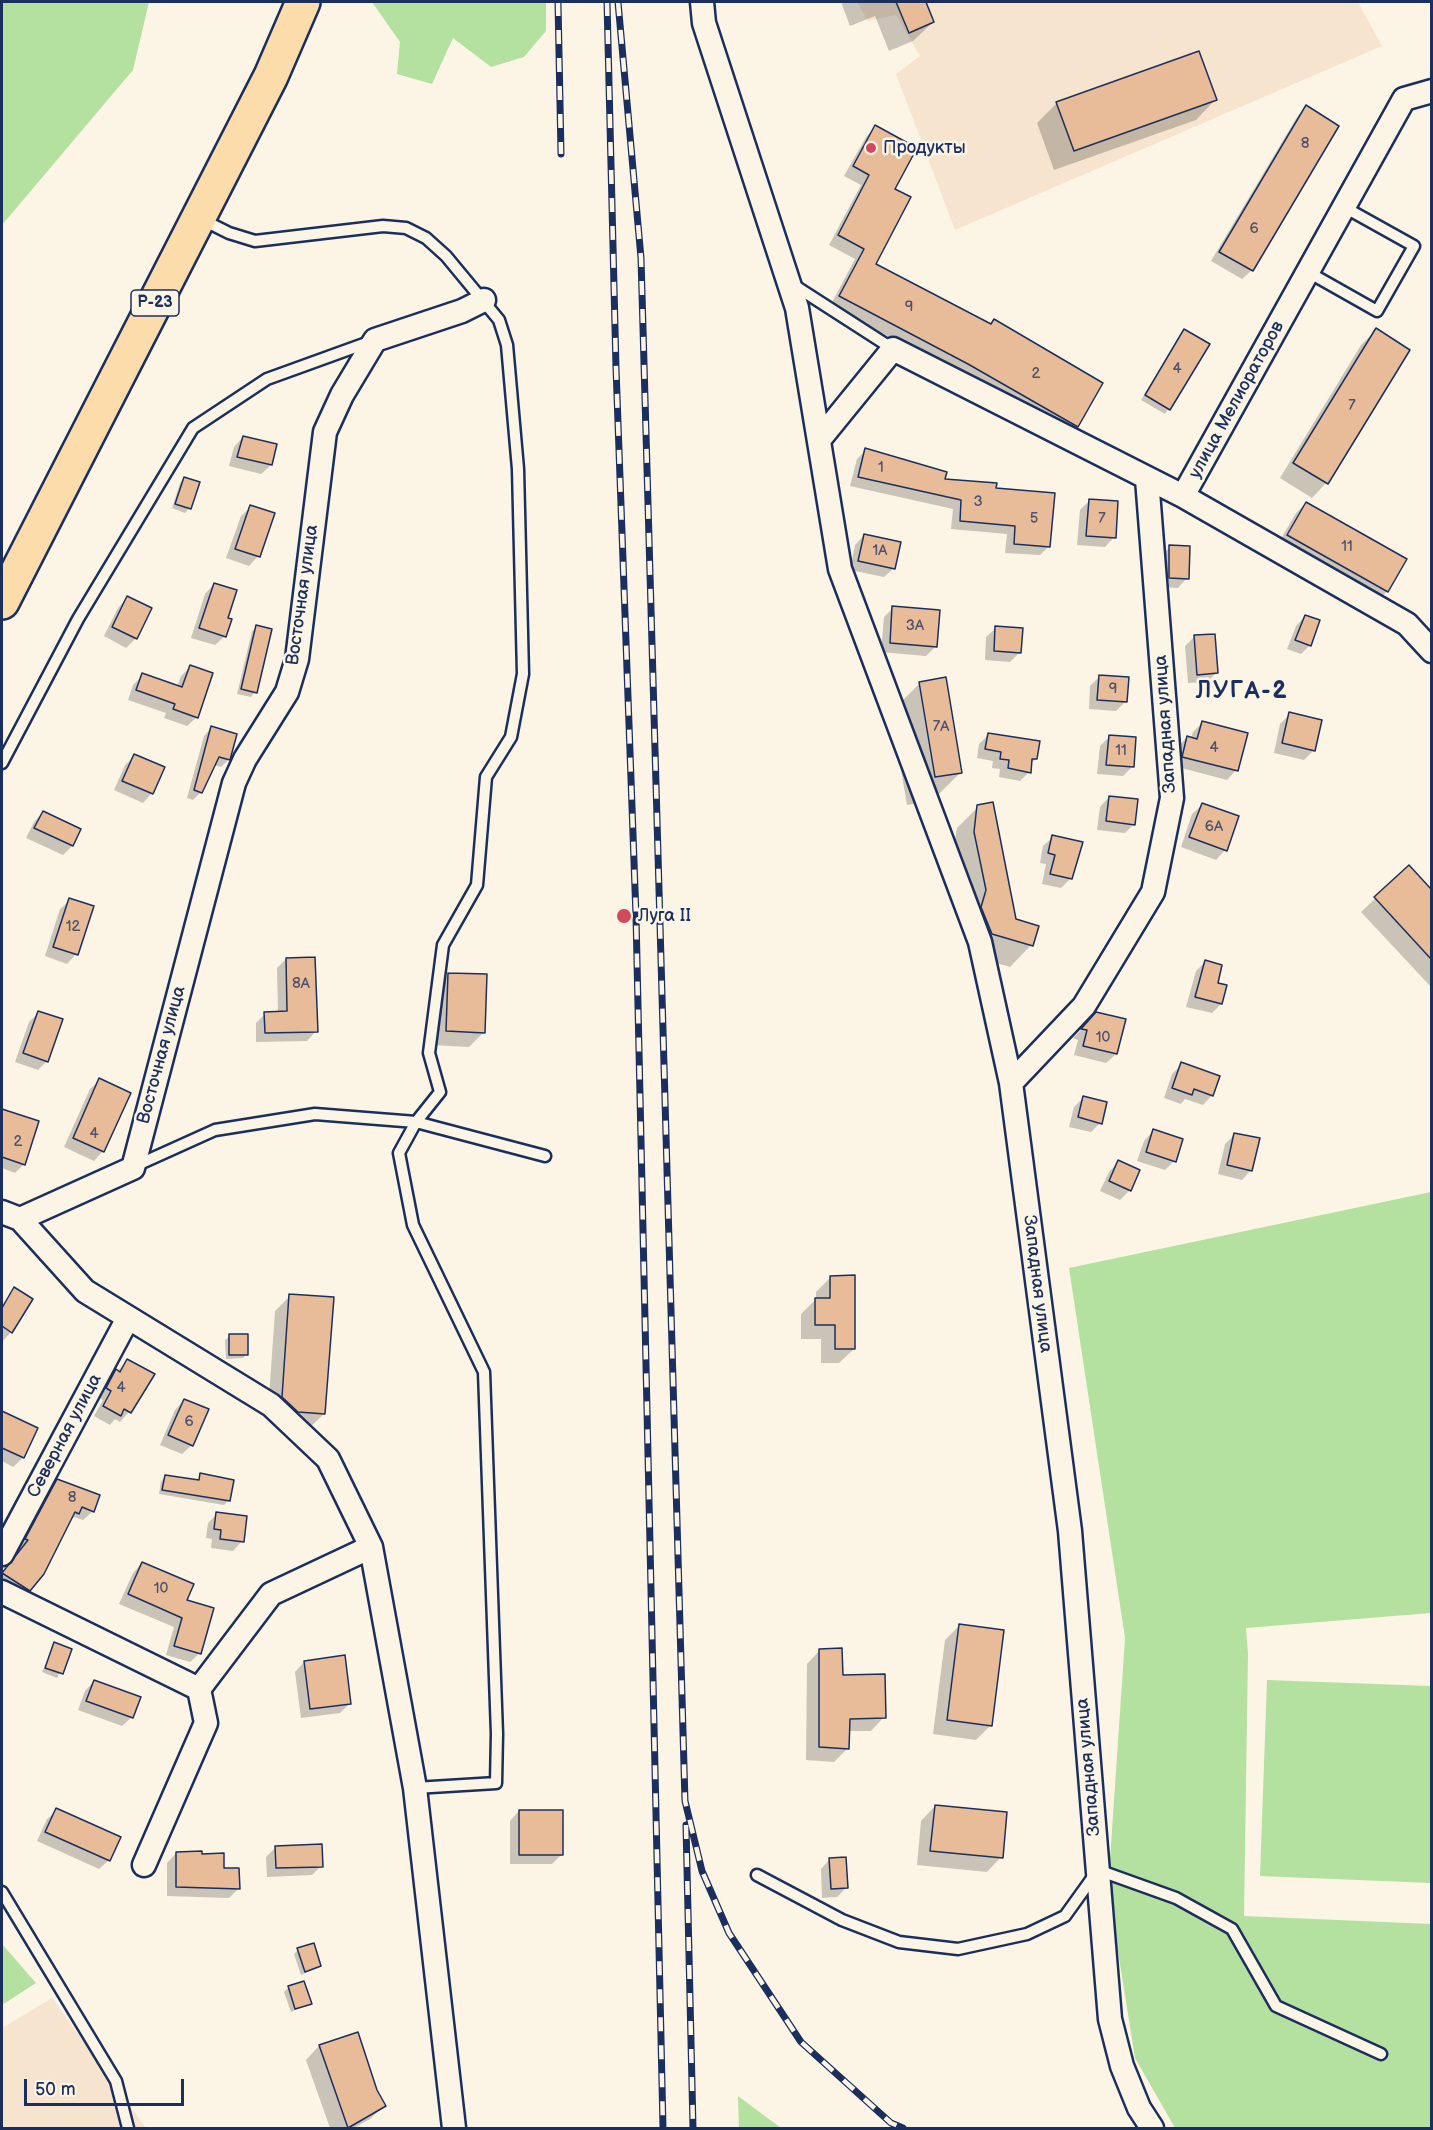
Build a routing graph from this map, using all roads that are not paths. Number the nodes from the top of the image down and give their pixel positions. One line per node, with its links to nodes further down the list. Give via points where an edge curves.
1 (303, 2): 5 (main road, Р-23, via 271,76)
2 (702, 2): 7 (street, via 704,23)
3 (1431, 91): 4 (street, улица Мелиораторов, via 1404,99)
4 (1344, 207): 6 (street, улица Мелиораторов); 6 (lane, via 1414,246 1377,311)
5 (198, 218): 8 (lane, via 255,241 383,226 406,228 426,238 446,256); 14 (main road, Р-23)
6 (1308, 272): 13 (street, улица Мелиораторов)
7 (789, 282): 10 (lane); 11 (street, via 797,308)
8 (484, 300): 9 (street); 18 (lane, via 499,320 507,345 518,468 523,674 511,737 486,777 477,885 443,945 429,1053 440,1092)
9 (375, 340): 16 (lane, via 267,378 193,428 78,619); 20 (street, Восточная улица, via 325,432 297,658 287,692 234,783)
10 (893, 349): 11 (street); 12 (street, улица Мелиораторов)
11 (819, 440): 17 (street, via 840,569 980,942)
12 (1147, 479): 13 (street, улица Мелиораторов); 17 (street, Западная улица, via 1172,798 1153,892 1084,1005)
13 (1183, 496): 15 (street, via 1407,624)
14 (2, 602)
15 (1431, 651)
16 (2, 763)
17 (1011, 1083): 29 (street, Западная улица, via 1070,1531)
18 (417, 1122): 19 (lane); 20 (lane, via 315,1114 270,1121 215,1130); 27 (lane, via 399,1153 414,1225 484,1372 497,1734 496,1783)
19 (545, 1156)
20 (133, 1168): 21 (street)
21 (11, 1216): 22 (street, via 85,1291)
22 (128, 1318): 23 (street, via 271,1405 328,1459); 24 (street, Северная улица)
23 (371, 1547): 26 (street, via 271,1594); 27 (street)
24 (2, 1554)
25 (2, 1592): 26 (street)
26 (199, 1689): 28 (street, via 206,1723)
27 (415, 1788): 34 (street)
28 (144, 1865)
29 (1098, 1870): 30 (lane, via 1065,1916 1027,1934 958,1949 899,1942 842,1920); 32 (lane, via 1176,1898 1232,1929 1276,2006); 35 (street, Западная улица, via 1110,2019 1122,2066)
30 (757, 1875)
31 (2, 1892): 33 (lane, via 116,2081)
32 (1380, 2054)
33 (128, 2128)
34 (454, 2128)
35 (1152, 2128)

